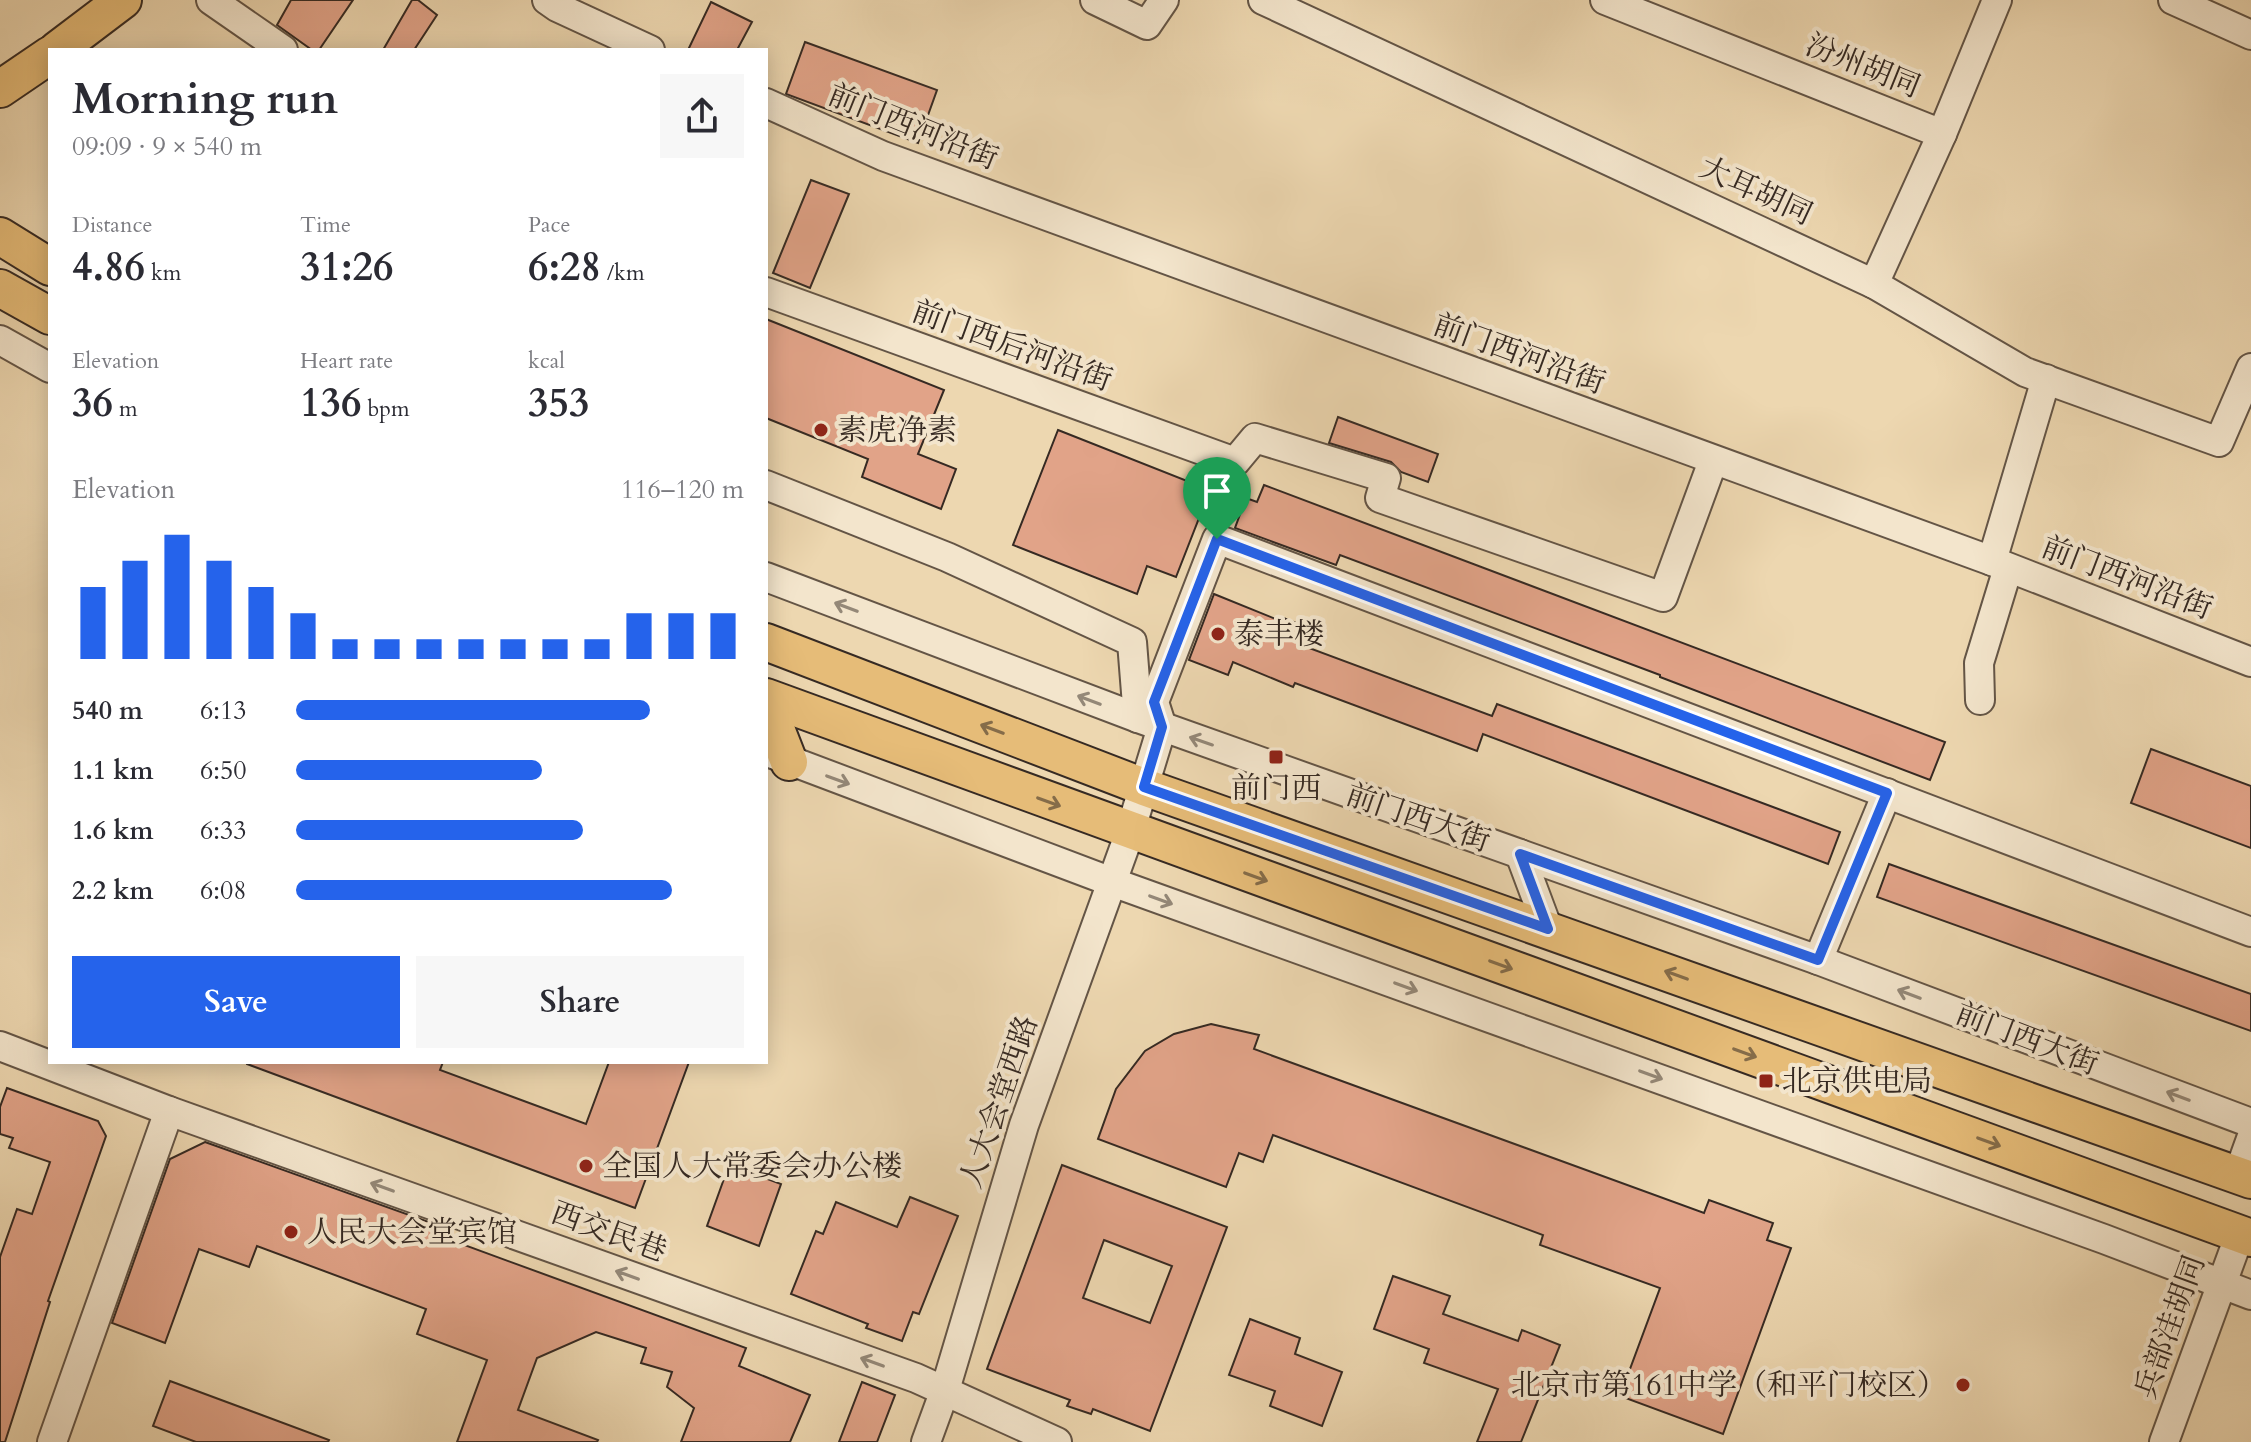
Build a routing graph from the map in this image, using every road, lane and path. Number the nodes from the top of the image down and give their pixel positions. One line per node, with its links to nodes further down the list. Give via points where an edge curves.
1 (123, 0): 11 (main road)
2 (211, 0): 12 (street)
3 (547, 0): 13 (street)
4 (1095, 0): 5 (street, via 1147,25)
5 (1164, 0)
6 (1263, 0): 20 (street, 大耳胡同)
7 (1605, 0): 17 (street, 汾州胡同)
8 (1997, 0): 17 (street)
9 (2173, 0): 10 (street)
10 (2251, 35)
11 (60, 48)
12 (280, 48)
13 (646, 48)
14 (48, 56): 15 (main road)
15 (0, 89)
16 (768, 104): 28 (street, 前门西河沿街, via 883,156)
17 (1942, 134): 20 (street, 汾州胡同)
18 (0, 236): 19 (main road)
19 (48, 266)
20 (1874, 284): 27 (street, 大耳胡同, via 2025,372)
21 (0, 288): 23 (main road)
22 (768, 293): 28 (street, 前门西后河沿街, via 1235,462 1255,438 1386,478 1380,498 1663,597)
23 (48, 315)
24 (0, 340): 25 (street)
25 (48, 367)
26 (2251, 371): 27 (street, 大耳胡同, via 2219,442)
27 (2046, 379): 30 (street)
28 (1713, 461): 30 (street, 前门西河沿街)
29 (768, 486): 37 (street, via 947,557 1132,642)
30 (2000, 564): 33 (street, 前门西河沿街); 34 (street, via 1979,663)
31 (768, 578): 37 (street, 前门西大街, one-way to 31)
32 (768, 643): 39 (main road, 前门西大街, one-way to 32)
33 (2251, 662)
34 (1980, 700)
35 (768, 701): 41 (main road, one-way to 41)
36 (768, 710): 38 (main road)
37 (1150, 723): 39 (street, 人大会堂西路); 40 (street, via 1217,539); 42 (street, 前门西大街, one-way to 37)
38 (777, 757): 43 (street, one-way to 43)
39 (1144, 787): 41 (street, 人大会堂西路); 44 (main road, 前门西大街)
40 (1887, 793): 45 (street); 46 (street)
41 (1130, 832): 43 (street, 人大会堂西路); 52 (main road, one-way to 52)
42 (1520, 854): 44 (street); 46 (street, 前门西大街)
43 (1112, 882): 53 (street, one-way to 53); 55 (street, 人大会堂西路, via 1024,1125)
44 (1548, 929): 51 (main road, 前门西大街, one-way to 44)
45 (2251, 932)
46 (1818, 960): 49 (street, 前门西大街, one-way to 46)
47 (0, 1046): 48 (street, 西交民巷)
48 (169, 1111): 55 (street, 西交民巷, one-way to 48); 56 (street)
49 (2251, 1123)
50 (2251, 1139): 51 (street)
51 (2244, 1177)
52 (2246, 1236): 53 (street, 兵部洼胡同)
53 (2221, 1284): 54 (street); 59 (street, 兵部洼胡同)
54 (2251, 1295)
55 (945, 1390): 57 (street, 人大会堂西路); 58 (street, 西交民巷)
56 (52, 1442)
57 (926, 1442)
58 (1057, 1442)
59 (2164, 1442)

